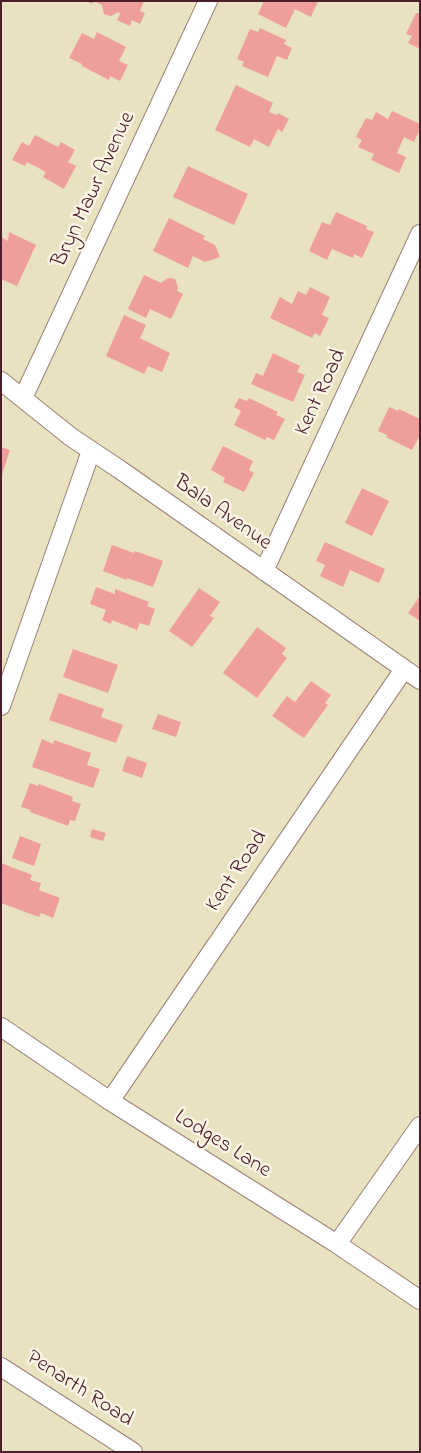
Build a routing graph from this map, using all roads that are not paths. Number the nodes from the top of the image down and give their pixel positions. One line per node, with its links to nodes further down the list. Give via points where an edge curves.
1 (208, 1): 4 (street, Bryn Mawr Avenue)
2 (420, 234): 6 (street, Kent Road)
3 (1, 381): 4 (street, Bala Avenue)
4 (23, 398): 5 (street, Bala Avenue)
5 (91, 451): 6 (street, Bala Avenue); 9 (street)
6 (264, 571): 7 (street, Bala Avenue)
7 (404, 669): 8 (street, Bala Avenue); 11 (street, Kent Road)
8 (420, 680)
9 (1, 706)
10 (1, 1027): 11 (street, Lodges Lane)
11 (110, 1101): 13 (street, Lodges Lane)
12 (420, 1126): 13 (street)
13 (337, 1244): 14 (street, Lodges Lane)
14 (420, 1300)
15 (1, 1367): 16 (street, Penarth Road)
16 (133, 1452)

